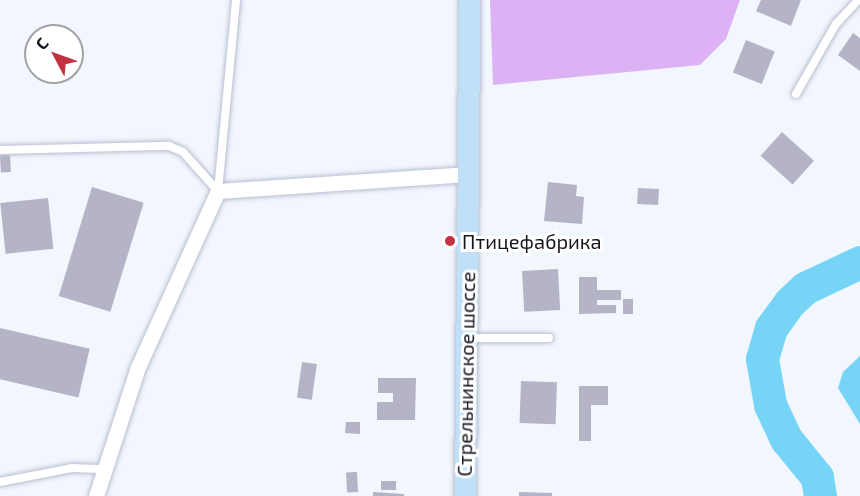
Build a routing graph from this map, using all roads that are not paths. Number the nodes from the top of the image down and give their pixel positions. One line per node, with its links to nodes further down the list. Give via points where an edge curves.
1 (236, 0): 7 (lane)
2 (469, 0): 6 (main road, Стрельнинское шоссе)
3 (858, 0): 4 (lane, via 836,24)
4 (796, 94)
5 (0, 150): 7 (lane, via 170,146 183,152)
6 (468, 174): 7 (street); 8 (main road, Стрельнинское шоссе)
7 (218, 191): 10 (street, via 138,367)
8 (466, 338): 9 (lane); 13 (main road, Стрельнинское шоссе)
9 (549, 338)
10 (105, 469): 11 (lane, via 72,468); 12 (street)
11 (0, 482)
12 (96, 496)
13 (465, 496)

